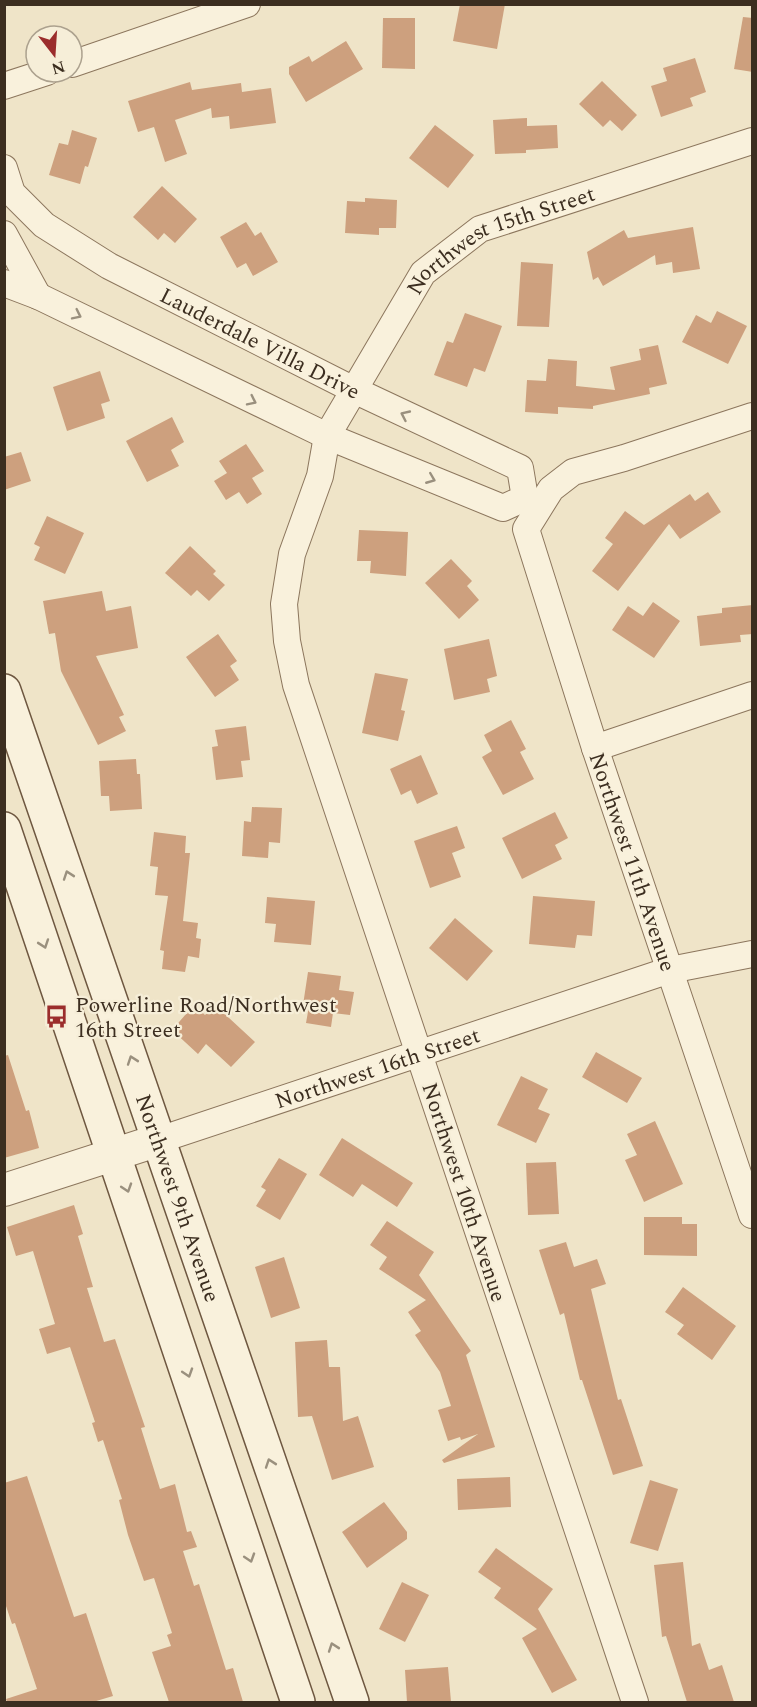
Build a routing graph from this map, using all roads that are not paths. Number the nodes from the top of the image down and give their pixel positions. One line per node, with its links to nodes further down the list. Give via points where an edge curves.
1 (247, 4): 2 (street)
2 (84, 60)
3 (24, 79): 4 (street)
4 (4, 86)
5 (753, 141): 10 (street, Northwest 15th Street, via 480,229 423,273)
6 (4, 168): 10 (street, Lauderdale Villa Drive, via 12,193 44,225 109,266)
7 (4, 234): 9 (street)
8 (4, 283): 9 (street)
9 (38, 296): 12 (street, one-way to 12)
10 (354, 390): 12 (street, Northwest 15th Street); 13 (street, Lauderdale Villa Drive, one-way to 10, via 520,468)
11 (753, 416): 13 (street, Northwest 11th Avenue, via 573,472)
12 (327, 436): 13 (street, one-way to 13, via 504,508); 20 (street, Northwest 10th Avenue, via 320,476 292,554 284,604 287,642 296,685)
13 (532, 503): 16 (street, Northwest 11th Avenue, via 526,529)
14 (4, 691): 21 (main road, Northwest 9th Avenue, one-way to 14)
15 (753, 695): 16 (street)
16 (595, 748): 19 (street, Northwest 11th Avenue)
17 (4, 829): 22 (main road, Northwest 9th Avenue, one-way to 22)
18 (753, 954): 19 (street, Northwest 16th Street)
19 (670, 970): 20 (street, Northwest 16th Street); 24 (street, Northwest 11th Avenue)
20 (419, 1054): 21 (street, Northwest 16th Street); 27 (street, Northwest 10th Avenue)
21 (159, 1140): 22 (street, Northwest 16th Street); 26 (main road, Northwest 9th Avenue, one-way to 21)
22 (115, 1154): 23 (street, Northwest 16th Street); 25 (main road, Northwest 9th Avenue, one-way to 25)
23 (4, 1190)
24 (753, 1215)
25 (298, 1702)
26 (352, 1702)
27 (634, 1702)

